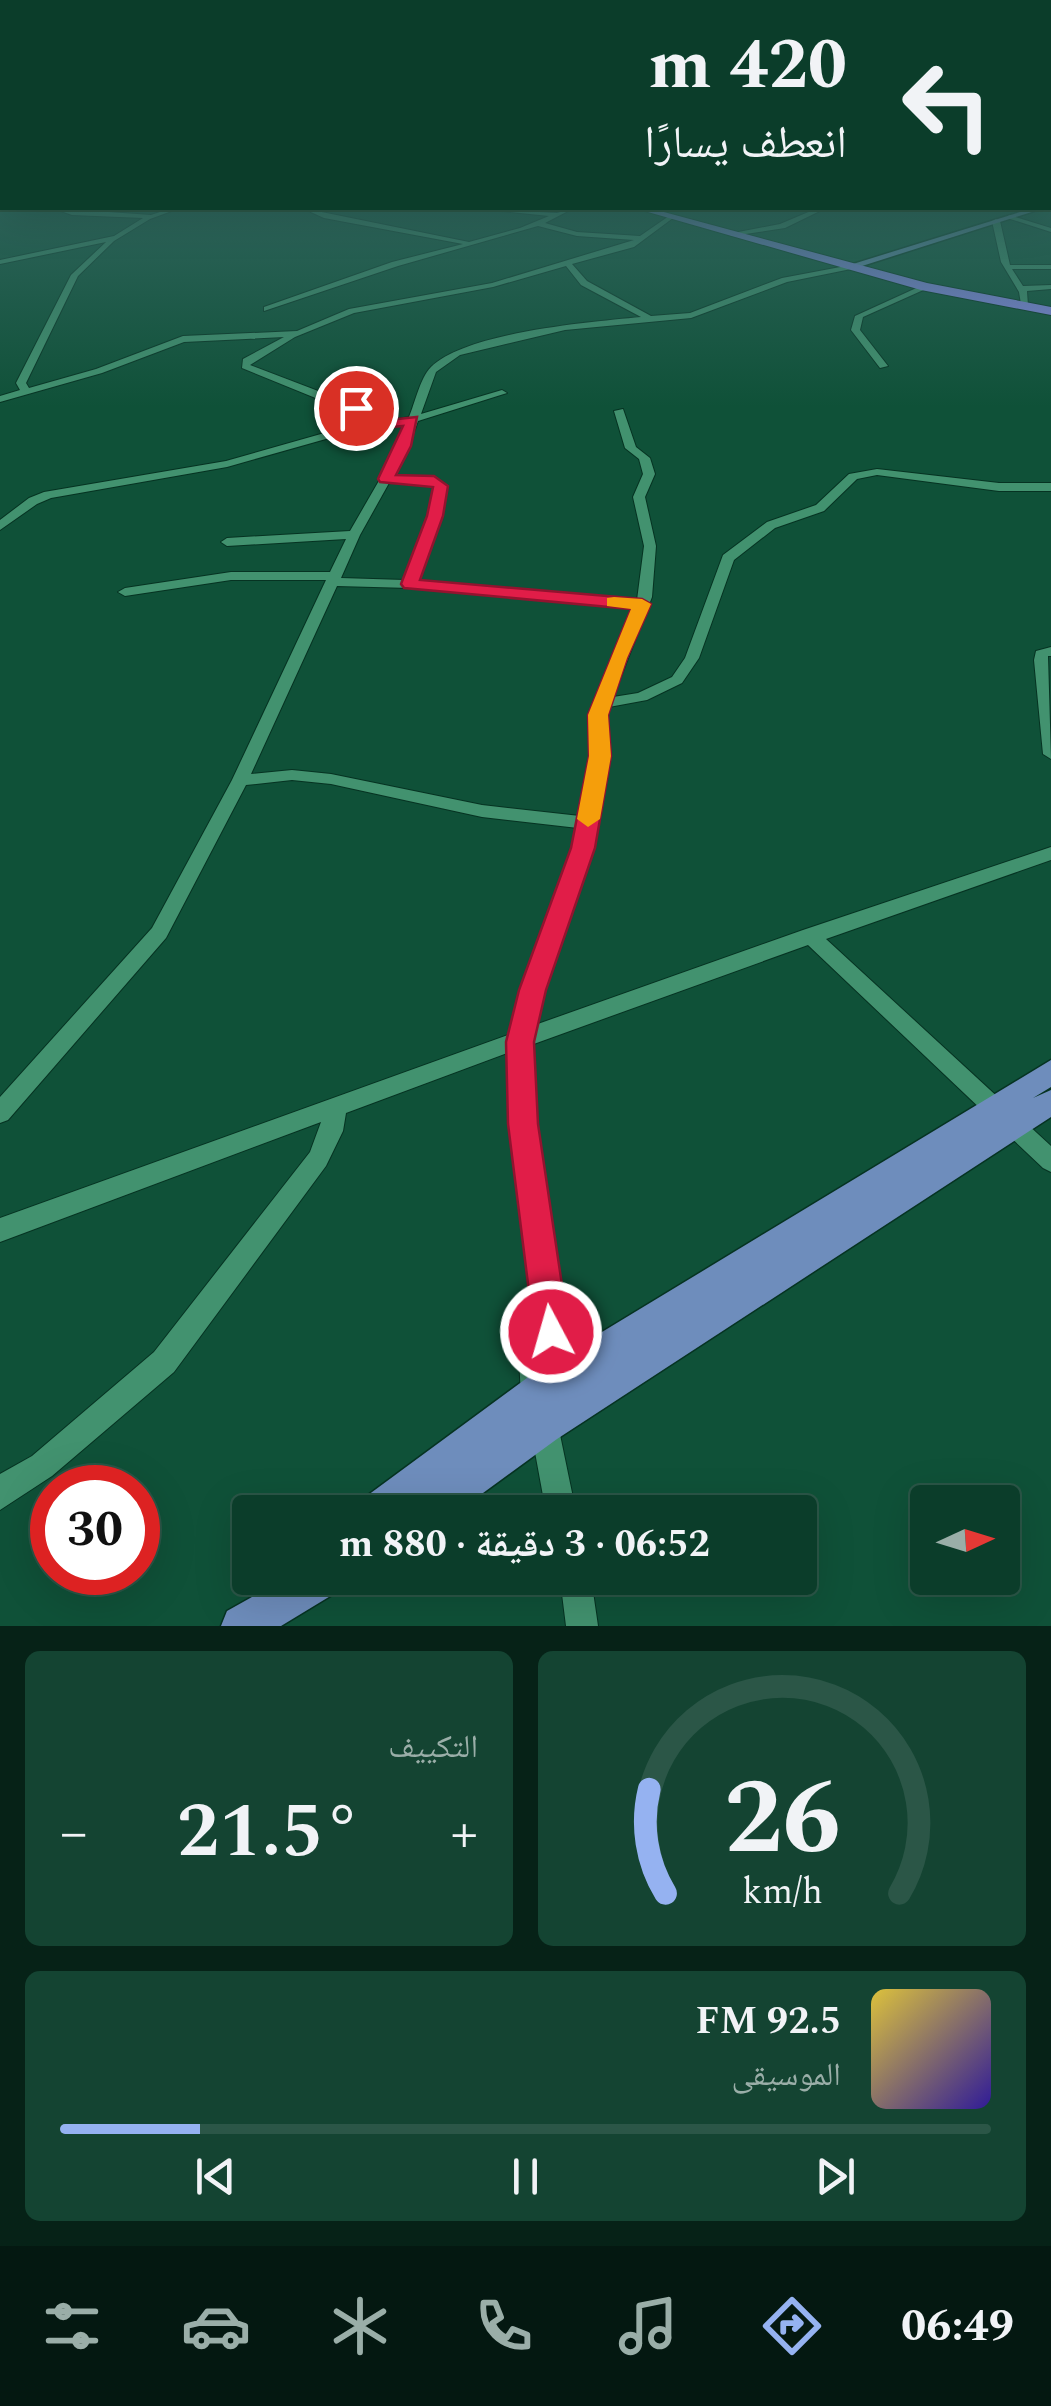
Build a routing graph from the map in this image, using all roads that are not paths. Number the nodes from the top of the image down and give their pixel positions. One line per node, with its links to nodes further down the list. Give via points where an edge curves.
1 (34, 255): 8 (street)
2 (98, 255): 22 (street, via 76,275 22,383)
3 (428, 255): 17 (street)
4 (593, 255): 9 (street)
5 (813, 255): 10 (highway)
6 (885, 255): 10 (main road)
7 (1003, 255): 11 (street)
8 (0, 262)
9 (566, 262): 19 (street, via 584,283); 20 (street, via 493,286 338,315)
10 (852, 265): 13 (highway); 19 (street, via 785,280 691,315)
11 (1007, 266): 12 (street); 15 (street)
12 (1051, 267)
13 (916, 283): 16 (highway); 18 (highway); 21 (street, via 859,316 855,330)
14 (1051, 287): 15 (street)
15 (1022, 289): 16 (street)
16 (1026, 304): 18 (highway)
17 (267, 309)
18 (1051, 310)
19 (648, 317): 26 (street, via 565,326 457,353 432,372)
20 (298, 334): 22 (street, via 183,339); 27 (street, via 244,364)
21 (884, 366)
22 (26, 391): 24 (street)
23 (502, 393): 26 (street)
24 (0, 399)
25 (618, 411): 36 (street, via 648,474 639,498 650,546)
26 (412, 420): 27 (street); 28 (street)
27 (384, 425): 30 (street, via 226,464 48,496)
28 (386, 479): 31 (street); 34 (street, via 434,480 440,486)
29 (1051, 487): 38 (street, via 877,472 853,476 820,508 771,525 728,558 692,658 677,680 642,697)
30 (0, 526)
31 (354, 535): 32 (street); 33 (street)
32 (226, 542)
33 (335, 579): 34 (street); 35 (street, via 231,576); 41 (street)
34 (410, 584): 36 (street)
35 (125, 592)
36 (642, 604): 38 (street)
37 (1051, 651): 39 (street, via 1041,654)
38 (602, 704): 42 (street)
39 (1048, 708): 40 (street)
40 (1051, 754)
41 (240, 780): 42 (street, via 330,779 482,810); 49 (street, via 147,950)
42 (588, 823): 45 (street)
43 (1051, 853): 44 (street)
44 (810, 934): 45 (street); 50 (street)
45 (520, 1042): 48 (street); 53 (street, via 523,1124 551,1332 533,1359)
46 (1051, 1072): 50 (main road)
47 (1051, 1102): 50 (main road)
48 (335, 1109): 52 (street); 54 (street, via 318,1160 164,1362)
49 (0, 1113)
50 (1003, 1117): 51 (street); 53 (main road)
51 (1051, 1161)
52 (0, 1230)
53 (539, 1410): 55 (main road); 56 (main road); 57 (street)
54 (0, 1495)
55 (405, 1495)
56 (445, 1495)
57 (558, 1495)
58 (277, 1595): 61 (main road)
59 (294, 1595): 61 (main road)
60 (578, 1595): 62 (street)
61 (248, 1622)
62 (582, 1626)

